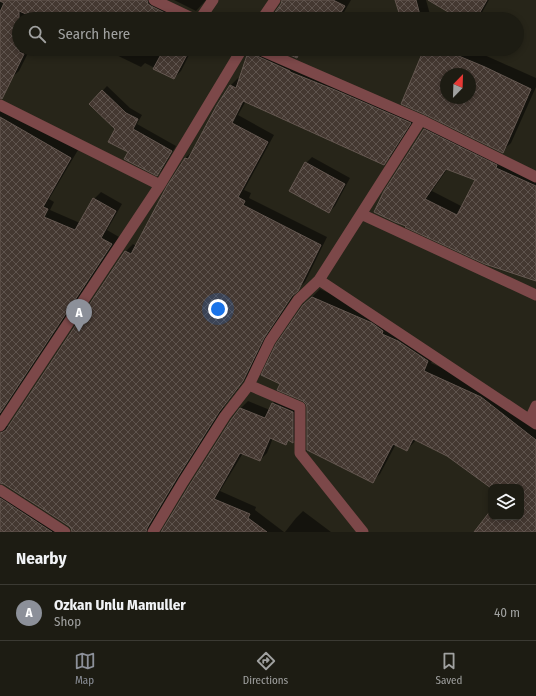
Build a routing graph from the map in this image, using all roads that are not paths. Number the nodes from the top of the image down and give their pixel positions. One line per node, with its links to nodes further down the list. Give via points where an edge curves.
1 (154, 0): 4 (street)
2 (213, 0): 5 (street)
3 (275, 0): 6 (street)
4 (179, 12)
5 (205, 12)
6 (267, 12)
7 (238, 56): 12 (street)
8 (274, 56): 10 (street)
9 (0, 105): 12 (street)
10 (422, 120): 11 (street); 13 (street)
11 (536, 177)
12 (160, 185): 19 (street)
13 (361, 214): 14 (street); 15 (street)
14 (319, 280): 16 (street, via 298,300 270,341); 18 (street)
15 (536, 295)
16 (249, 385): 22 (street, via 225,416); 23 (street, via 300,407 300,452)
17 (536, 406): 18 (street)
18 (533, 421)
19 (0, 426)
20 (0, 490): 21 (street)
21 (64, 532)
22 (153, 532)
23 (363, 532)

